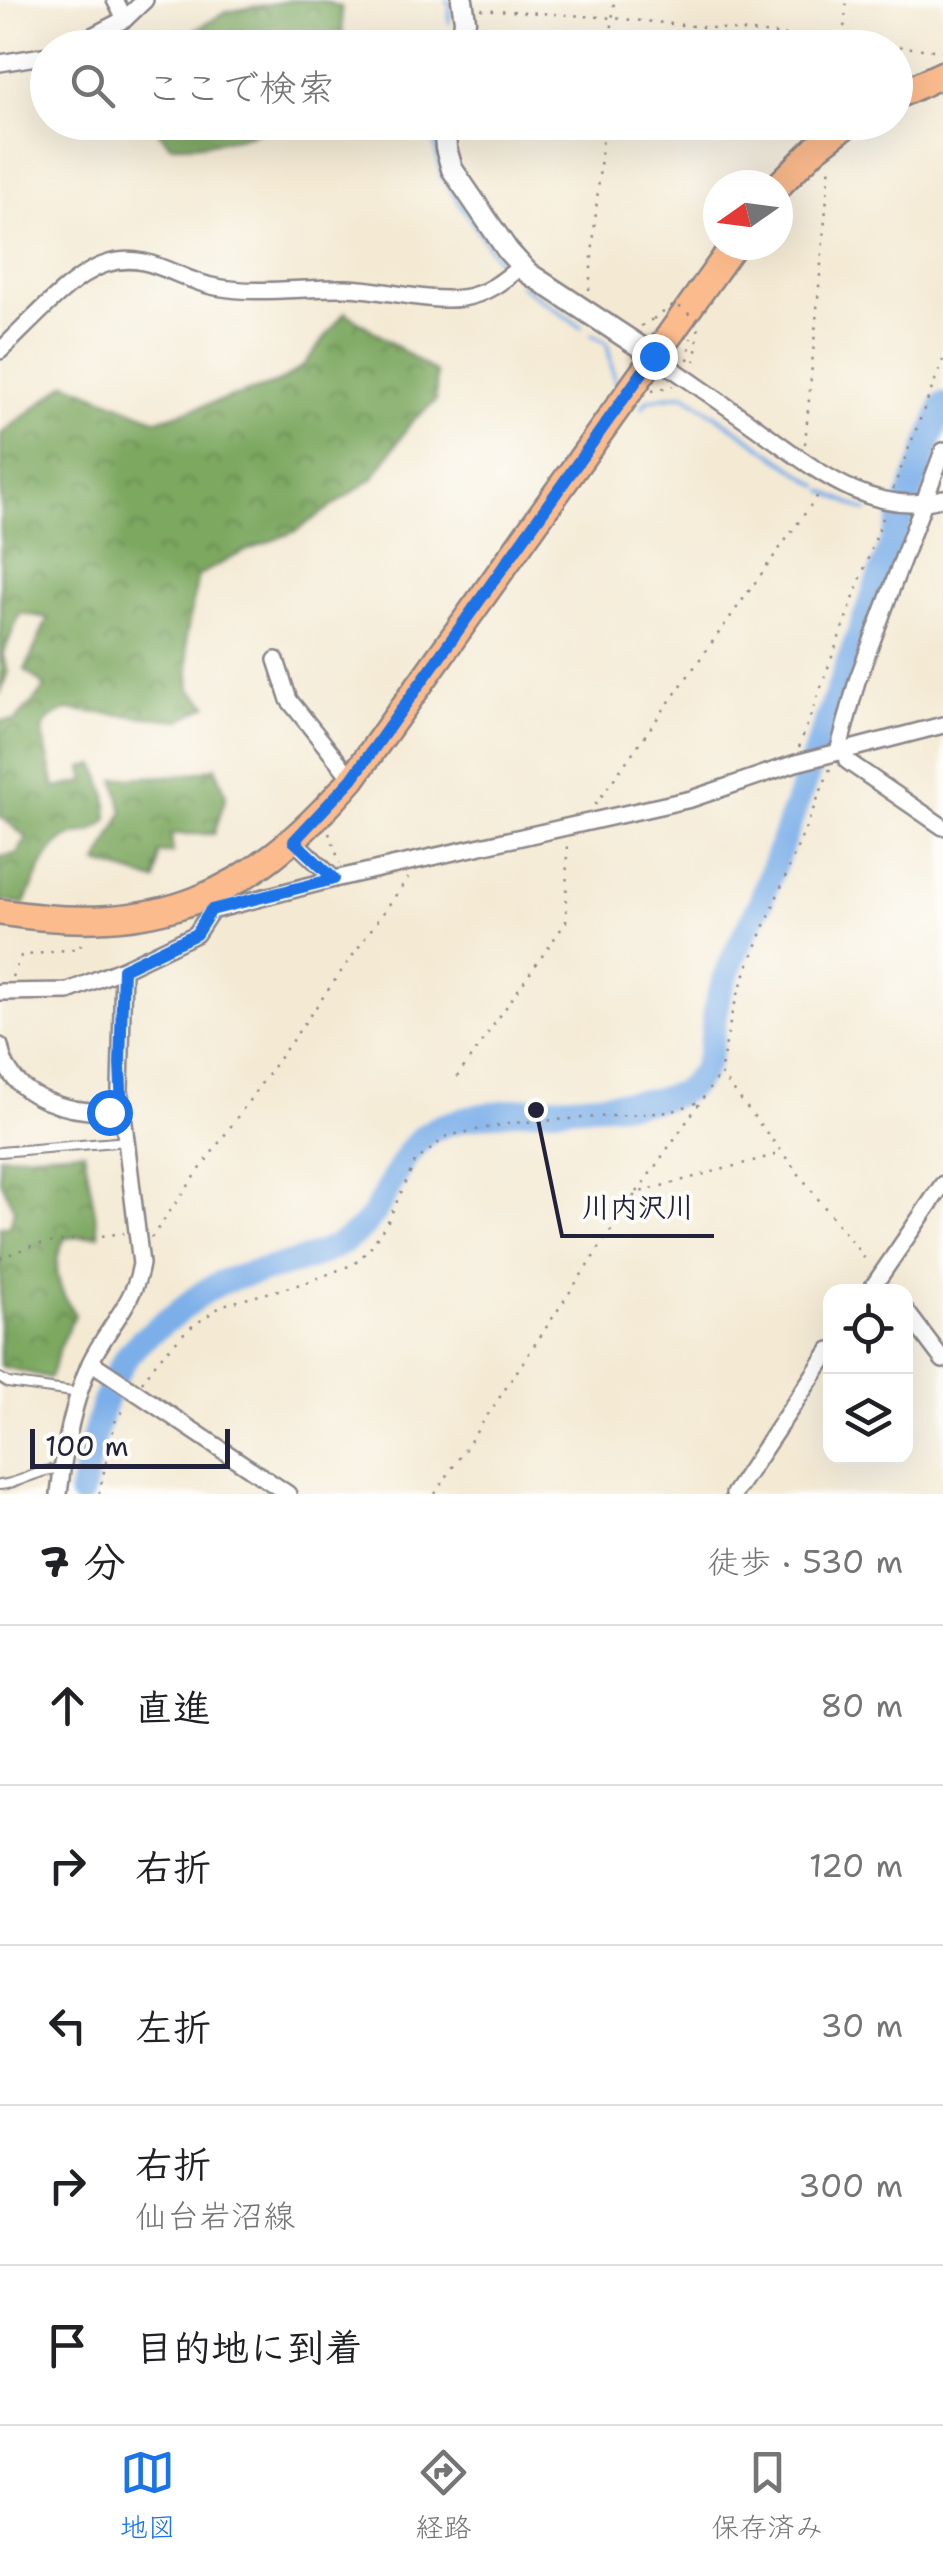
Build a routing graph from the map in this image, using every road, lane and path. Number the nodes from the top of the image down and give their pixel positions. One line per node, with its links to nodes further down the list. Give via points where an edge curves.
1 (115, 0): 6 (street)
2 (146, 0): 6 (street)
3 (614, 0): 7 (path)
4 (847, 0): 12 (path)
5 (463, 4): 7 (path); 9 (street)
6 (125, 18): 8 (street)
7 (613, 18): 10 (path); 11 (path)
8 (103, 30)
9 (462, 30)
10 (612, 30)
11 (733, 30)
12 (844, 30)
13 (913, 48): 14 (path)
14 (943, 51)
15 (30, 58): 16 (street)
16 (0, 63)
17 (943, 74): 18 (main road)
18 (913, 88)
19 (445, 140): 25 (street, via 458,180)
20 (602, 140): 26 (path)
21 (828, 140): 23 (main road)
22 (839, 140): 33 (path)
23 (793, 172)
24 (723, 260): 29 (main road)
25 (521, 266): 26 (street); 28 (street, via 492,289 448,299 348,288 238,290 147,261 120,261 93,269)
26 (587, 314): 29 (street)
27 (653, 319): 31 (path, bridge, via 676,304 700,322)
28 (0, 351)
29 (654, 356): 33 (street); 42 (main road)
30 (943, 360): 36 (path)
31 (694, 361)
32 (943, 451): 37 (street)
33 (803, 460): 36 (street, via 839,484)
34 (820, 492): 43 (path)
35 (943, 498): 37 (street)
36 (892, 501): 37 (street); 41 (path)
37 (922, 503): 40 (street)
38 (276, 660): 42 (street, via 289,700)
39 (943, 726): 40 (street)
40 (837, 752): 41 (street); 45 (street); 54 (path, via 744,976)
41 (794, 763): 43 (street, via 691,798)
42 (352, 779): 46 (main road)
43 (590, 820): 44 (street)
44 (567, 826): 47 (street); 55 (path, via 566,922)
45 (943, 827)
46 (294, 841): 48 (street); 50 (main road, via 249,874 190,902 135,917)
47 (422, 858): 48 (street); 63 (path, via 148,1243)
48 (334, 879): 51 (street, via 211,910 196,934)
49 (0, 912): 50 (main road)
50 (82, 921): 52 (path, via 80,948 22,956)
51 (123, 969): 52 (street, via 68,992); 57 (street)
52 (4, 992)
53 (0, 1046): 57 (street, via 8,1069 45,1102)
54 (720, 1073): 56 (path); 60 (path)
55 (457, 1078)
56 (701, 1101): 62 (path); 71 (path, via 670,1112 511,1123 447,1136 415,1162 388,1221 354,1264 223,1305 187,1330)
57 (122, 1111): 58 (street)
58 (127, 1141): 59 (lane); 63 (street)
59 (0, 1152)
60 (782, 1153): 62 (path); 65 (path)
61 (943, 1184): 65 (street)
62 (636, 1193): 78 (path)
63 (136, 1238): 64 (path, via 34,1245); 69 (street, via 136,1287)
64 (0, 1258)
65 (875, 1284)
66 (913, 1320): 68 (street)
67 (823, 1360): 79 (street)
68 (943, 1360)
69 (94, 1364): 71 (street); 72 (street)
70 (0, 1378): 72 (lane)
71 (132, 1389): 76 (path, via 115,1422); 77 (street)
72 (80, 1393): 73 (street)
73 (62, 1469): 74 (lane); 75 (street)
74 (0, 1486)
75 (59, 1494)
76 (99, 1494)
77 (288, 1494)
78 (434, 1494)
79 (734, 1494)

